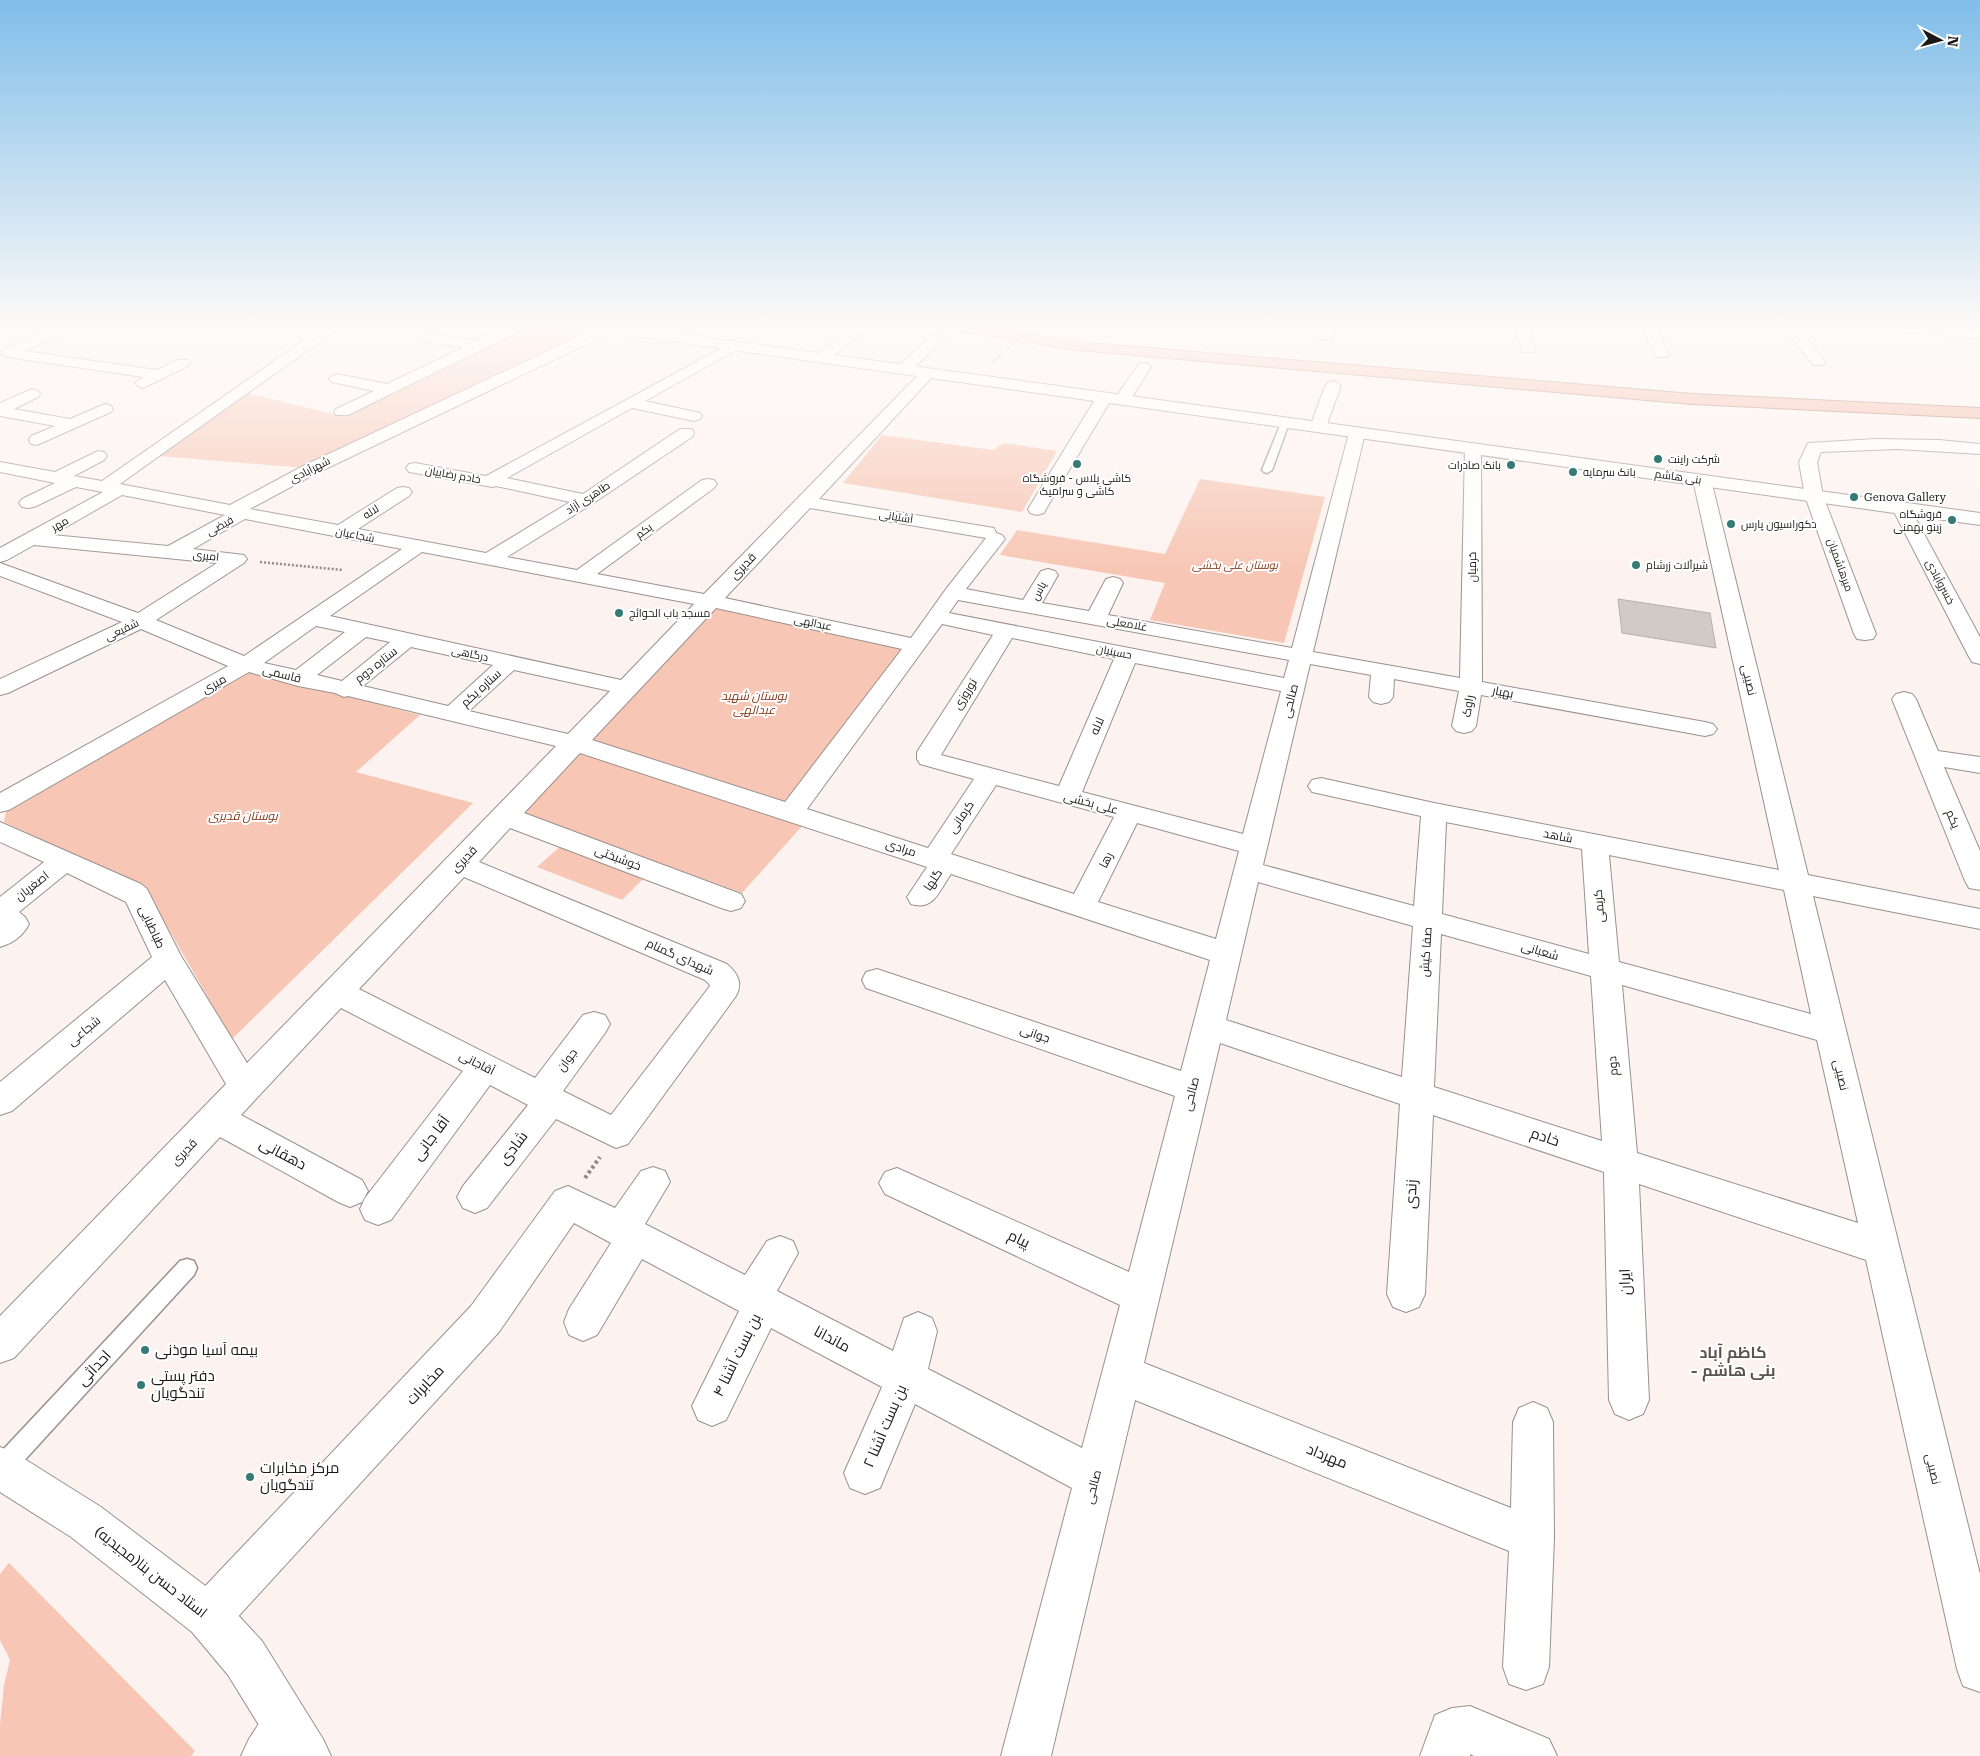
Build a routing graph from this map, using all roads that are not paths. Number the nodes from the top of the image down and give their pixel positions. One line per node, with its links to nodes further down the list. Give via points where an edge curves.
1 (0, 410): 17 (street)
2 (103, 410): 17 (street)
3 (219, 410): 32 (street, مهر)
4 (346, 410): 13 (street)
5 (436, 410): 40 (street, شهرآبادی, via 309,470)
6 (616, 410): 30 (street, خادم رضاییان, via 492,478)
7 (664, 410): 15 (street)
8 (883, 410): 36 (street, قدیری)
9 (1097, 410): 39 (street)
10 (1192, 410): 16 (street, بنی هاشم)
11 (1324, 410): 18 (street)
12 (1921, 410): 14 (highway)
13 (342, 412)
14 (1980, 413)
15 (694, 416)
16 (1285, 423): 18 (street, بنی هاشم); 27 (lane)
17 (72, 424): 21 (street)
18 (1318, 427): 20 (street, بنی هاشم)
19 (686, 433): 35 (street, طاهری آزاد)
20 (1357, 433): 22 (street, بنی هاشم); 66 (street, صالحی)
21 (37, 440)
22 (1473, 449): 29 (street, بنی هاشم); 72 (street, خرمیان)
23 (1980, 449): 34 (street, میرهاشمیان, via 1875,444 1814,447 1808,462)
24 (98, 456): 28 (street)
25 (0, 467): 28 (street, شجاعیان)
26 (415, 468): 30 (street, خادم رضاییان)
27 (1267, 470)
28 (65, 480): 32 (street, شجاعیان); 37 (street)
29 (1702, 480): 34 (street, بنی هاشم); 101 (street, نصیبی)
30 (492, 482): 35 (street, خادم رضاییان)
31 (708, 484): 51 (street, یکم)
32 (112, 488): 40 (street, شجاعیان); 43 (street, مهر)
33 (403, 492): 42 (street, لاله)
34 (1814, 496): 38 (street, بنی هاشم); 62 (street, میرهاشمیان)
35 (586, 500): 48 (street, طاهری آزاد)
36 (805, 502): 53 (street, آشتیانی, via 991,536); 54 (street, قدیری)
37 (28, 503)
38 (1901, 508): 41 (street, بنی هاشم); 67 (street, خسروآبادی)
39 (1037, 509)
40 (237, 512): 42 (street, شجاعیان); 45 (street, فیضی)
41 (1980, 519)
42 (340, 532): 44 (street, شجاعیان)
43 (33, 539): 45 (street, امیری); 46 (street, مهر)
44 (417, 546): 48 (street, شجاعیان); 58 (street, میری)
45 (171, 553): 47 (street, امیری)
46 (0, 556)
47 (236, 559): 59 (street, شفیعی)
48 (488, 560): 51 (street, شجاعیان)
49 (0, 569): 59 (street, قاسمی)
50 (1048, 575): 55 (street, یاس)
51 (580, 578): 54 (street, شجاعیان)
52 (1113, 583): 57 (street)
53 (953, 593): 55 (street, غلامعلی); 56 (street)
54 (710, 600): 64 (street, عبدالهی); 75 (street, قدیری)
55 (1030, 606): 57 (street, غلامعلی)
56 (936, 617): 61 (street, حسینیان); 64 (street)
57 (1096, 618): 66 (street, غلامعلی)
58 (313, 619): 60 (street, درگاهی); 69 (street, میری)
59 (140, 621): 69 (street, قاسمی); 74 (street, شفیعی)
60 (362, 630): 63 (street, درگاهی); 71 (street)
61 (1006, 631): 65 (street, حسینیان); 84 (street, نوروزی, via 929,752)
62 (1865, 634)
63 (407, 640): 68 (street, درگاهی); 76 (street, ستاره دوم)
64 (916, 646): 91 (street)
65 (1127, 655): 73 (street, حسینیان); 88 (street, لاله)
66 (1302, 655): 70 (street, بهیار); 73 (street, صالحی)
67 (1980, 657)
68 (509, 662): 75 (street, درگاهی); 79 (street, ستاره یکم)
69 (246, 665): 71 (street, قاسمی); 89 (street, میری)
70 (1383, 670): 72 (street, بهیار); 77 (street)
71 (298, 678): 76 (street, قاسمی)
72 (1471, 686): 80 (street, راوک); 81 (street, بهیار)
73 (1293, 687): 96 (street, صالحی)
74 (0, 688)
75 (626, 688): 82 (street, قدیری)
76 (344, 690): 79 (street, قاسمی)
77 (1381, 697)
78 (1904, 699): 83 (street, یکم)
79 (452, 714): 82 (street, قاسمی)
80 (1464, 726)
81 (1705, 729)
82 (575, 743): 91 (street, مرادی); 93 (street, قدیری)
83 (1928, 757): 85 (street); 100 (street, یکم)
84 (929, 759): 86 (street, علی بخشی)
85 (1980, 766)
86 (989, 776): 88 (street, علی بخشی); 97 (street, کرمانی)
87 (1321, 786): 90 (street, شاهد)
88 (1067, 797): 92 (street, علی بخشی)
89 (0, 804)
90 (1434, 811): 95 (street, شاهد); 107 (street, صفا کیش)
91 (791, 812): 97 (street, مرادی)
92 (1129, 813): 96 (street, علی بخشی); 104 (street, رها)
93 (505, 816): 99 (street, قدیری); 103 (street, خوشبختی)
94 (0, 831): 98 (street, طباطبایی)
95 (1595, 843): 101 (street, شاهد); 111 (street, کریمی)
96 (1251, 858): 107 (street, شعبانی); 109 (street, صالحی)
97 (939, 860): 102 (street, گلها); 104 (street, مرادی)
98 (64, 861): 105 (street, اصغریان); 110 (street, طباطبایی, via 137,896)
99 (459, 864): 113 (street, قدیری); 124 (street, شهدای گمنام, via 716,972 724,979 725,988)
100 (1979, 881)
101 (1796, 883): 106 (street, شاهد); 116 (street, نصیبی)
102 (921, 897)
103 (731, 901)
104 (1082, 906): 109 (street, مرادی)
105 (0, 913): 108 (street, اصغریان, via 15,924)
106 (1980, 918)
107 (1428, 920): 111 (street, شعبانی); 120 (street, صفا کیش)
108 (0, 936)
109 (1226, 954): 115 (street, صالحی)
110 (168, 960): 118 (street, طباطبایی); 122 (street, شجاعی)
111 (1604, 968): 116 (street, شعبانی); 125 (street, دوم)
112 (878, 980): 119 (street, جوانی)
113 (337, 992): 117 (street, آقاجانی); 118 (street, قدیری)
114 (594, 1024): 121 (street, جوان)
115 (1208, 1027): 119 (street, صالحی); 120 (street, خادم)
116 (1831, 1032): 133 (street, نصیبی)
117 (485, 1067): 121 (street, آقاجانی); 131 (street, آقا جانی)
118 (245, 1087): 123 (street, قدیری)
119 (1192, 1089): 137 (street, صالحی)
120 (1416, 1094): 125 (street, خادم); 136 (street, زندی)
121 (546, 1098): 124 (street, آقاجانی); 129 (street, شادی)
122 (0, 1101)
123 (216, 1118): 128 (street, دهقانی); 141 (street, قدیری)
124 (616, 1134)
125 (1621, 1163): 133 (street, خادم); 144 (street, ایران)
126 (652, 1182): 132 (street)
127 (897, 1183): 137 (street, پیام)
128 (350, 1191)
129 (476, 1197)
130 (568, 1202): 132 (street, ماندانا); 151 (street, مخابرات, via 479,1326)
131 (378, 1209)
132 (628, 1233): 138 (street, ماندانا); 139 (street)
133 (1882, 1248): 153 (street, نصیبی)
134 (780, 1253): 138 (street, بن بست آشنا ۴)
135 (187, 1268): 147 (lane, احداثی)
136 (1406, 1294)
137 (1141, 1296): 142 (street, صالحی)
138 (757, 1300): 143 (street, ماندانا); 145 (street, بن بست آشنا ۴)
139 (583, 1322)
140 (918, 1331): 143 (street, بن بست آشنا ۲)
141 (0, 1344)
142 (1121, 1374): 149 (street, صالحی); 150 (street, مهرداد)
143 (906, 1378): 148 (street, بن بست آشنا ۲); 149 (street, ماندانا)
144 (1629, 1400)
145 (712, 1406)
146 (1533, 1422): 150 (street)
147 (0, 1469): 151 (street, استاد حسن بنا(مجیدیه), via 86,1522)
148 (865, 1473)
149 (1096, 1477): 155 (street, صالحی)
150 (1532, 1538): 152 (street)
151 (208, 1616): 154 (street, استاد حسن بنا(مجیدیه), via 245,1658)
152 (1526, 1667)
153 (1980, 1669)
154 (286, 1746)
155 (1026, 1756)
156 (1445, 1756): 157 (street, via 1452,1732 1470,1730)
157 (1532, 1756)

